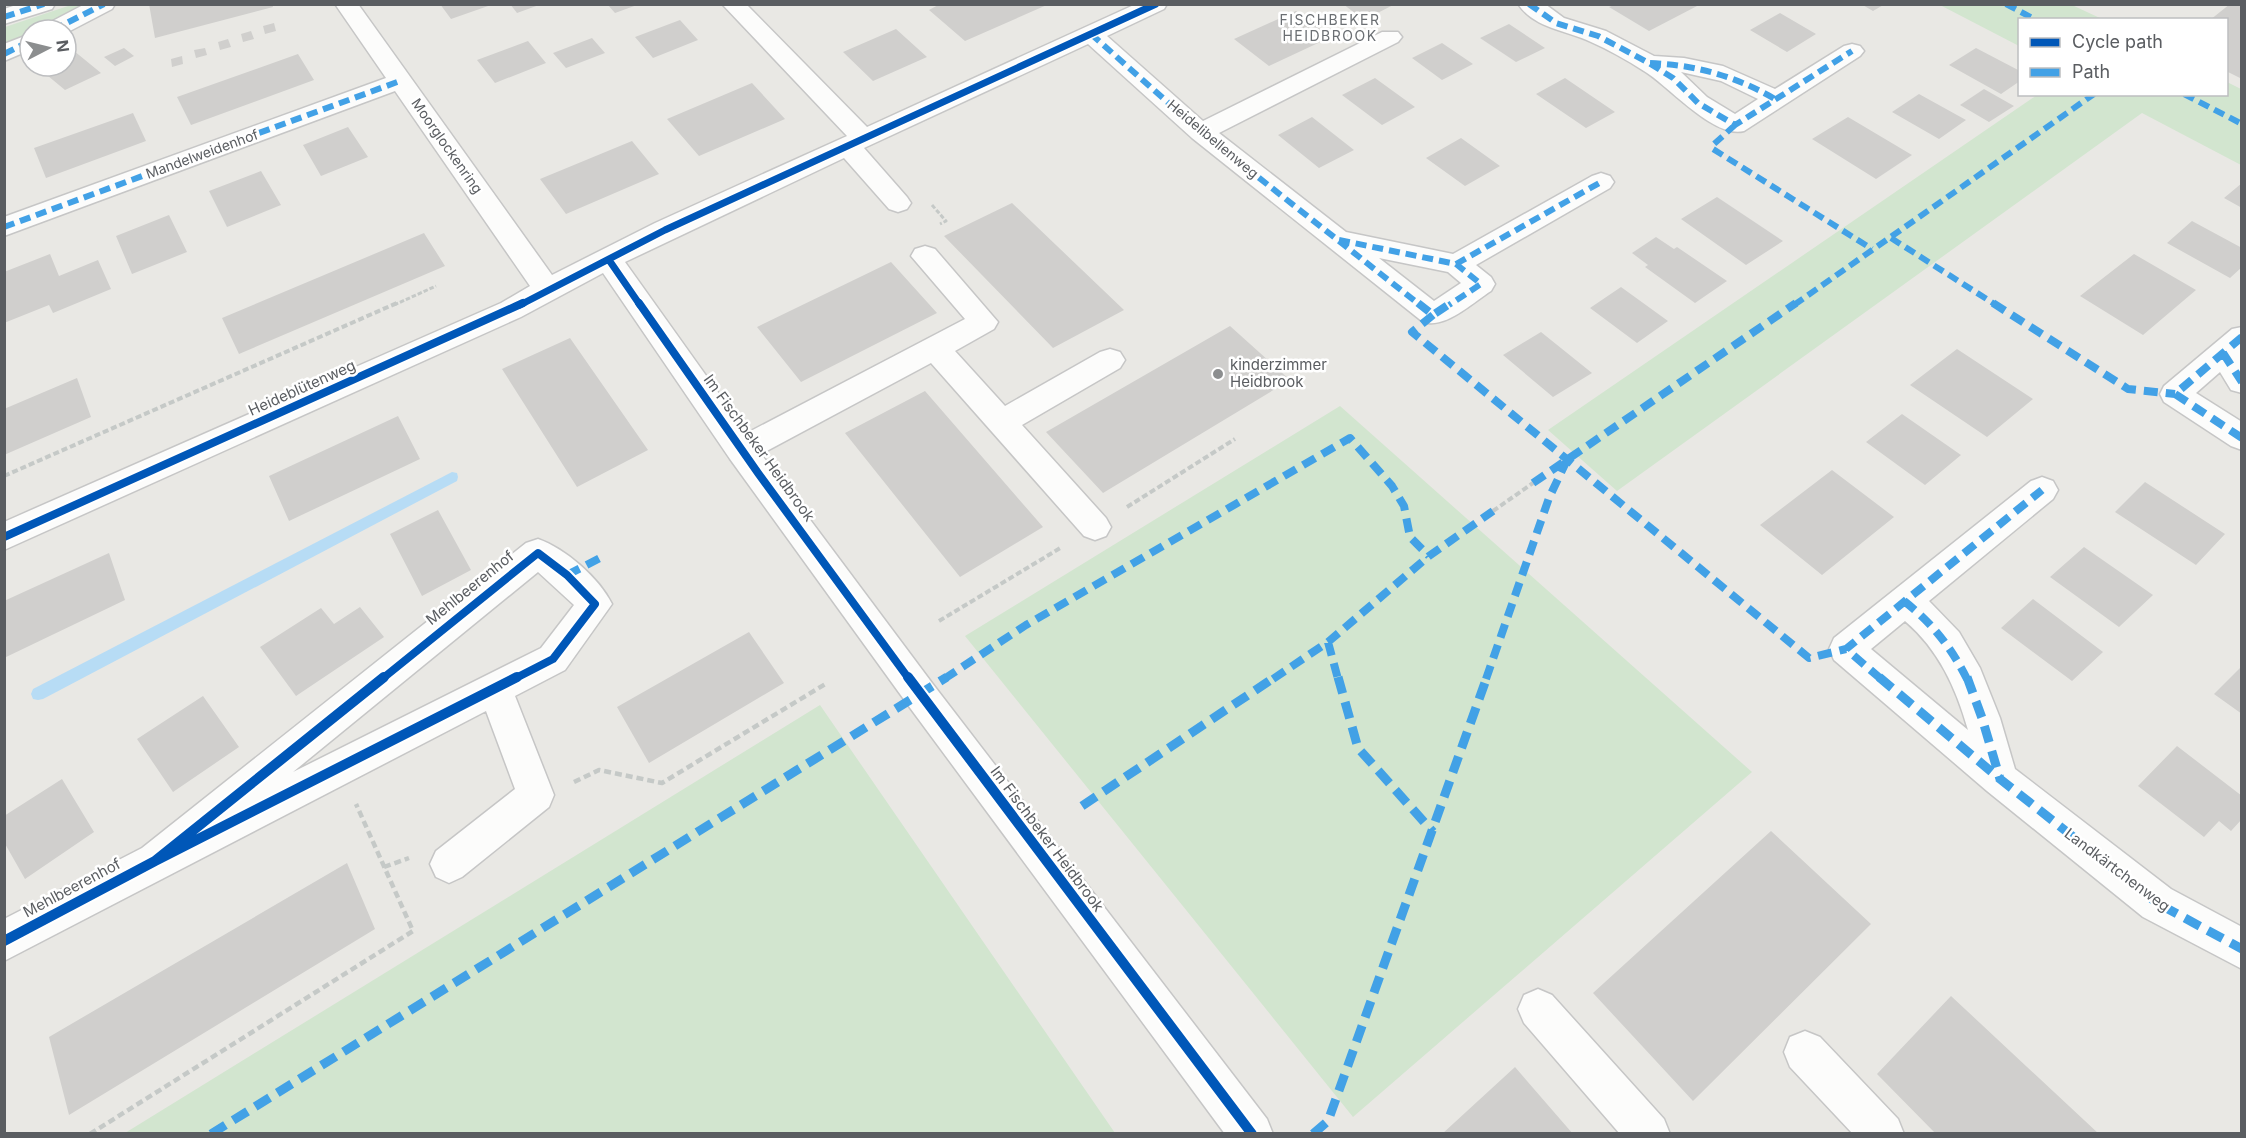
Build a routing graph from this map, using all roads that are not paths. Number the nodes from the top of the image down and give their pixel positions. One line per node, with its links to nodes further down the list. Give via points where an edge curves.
1 (44, 4): 8 (street)
2 (104, 4): 9 (street)
3 (346, 4): 16 (street, Moorglockenring)
4 (733, 4): 19 (street)
5 (1156, 4): 7 (street)
6 (1529, 4): 15 (street, via 1556,23 1598,36)
7 (1127, 10): 10 (street)
8 (4, 17)
9 (76, 18)
10 (1091, 34): 18 (street, Heidelibellenweg); 19 (street)
11 (1390, 38): 18 (street)
12 (18, 47): 14 (street)
13 (1852, 51): 17 (street)
14 (4, 54)
15 (1649, 63): 17 (street, via 1702,66 1754,86); 17 (street, via 1673,78 1698,103 1735,125)
16 (400, 81): 22 (street, Mandelweidenhof); 27 (street, Moorglockenring)
17 (1775, 99)
18 (1201, 132): 23 (street, Heidelibellenweg)
19 (857, 143): 21 (street); 25 (street, via 665,230)
20 (1601, 182): 26 (street)
21 (898, 203)
22 (4, 227)
23 (1339, 240): 26 (street, Heidelibellenweg); 26 (street, Heidelibellenweg, via 1433,315 1481,284)
24 (925, 256): 29 (street, via 984,322)
25 (609, 260): 27 (street, Heideblütenweg); 34 (street, Im Fischbeker Heidbrook)
26 (1456, 264)
27 (547, 289): 37 (street, Heideblütenweg, via 511,310)
28 (2232, 345): 31 (street); 33 (street, via 2175,394)
29 (935, 348): 32 (street); 34 (street)
30 (1110, 360): 32 (street)
31 (2241, 382)
32 (1001, 423): 36 (street)
33 (2241, 438)
34 (741, 450): 47 (street, Im Fischbeker Heidbrook)
35 (2042, 490): 38 (street, Landkärtchenweg)
36 (1095, 527)
37 (4, 537)
38 (1904, 602): 40 (street, via 1933,626 1959,662 1978,702); 40 (street, Landkärtchenweg, via 1846,649)
39 (495, 689): 41 (street, Mehlbeerenhof); 41 (street, Mehlbeerenhof, via 553,659 595,604 538,553); 42 (street, via 536,795)
40 (2000, 779): 44 (street, Landkärtchenweg, via 2157,903)
41 (154, 861): 43 (street, Mehlbeerenhof)
42 (449, 864)
43 (4, 941)
44 (2241, 949)
45 (1538, 1010): 48 (street)
46 (1804, 1052): 49 (street)
47 (1252, 1134)
48 (1648, 1134)
49 (1883, 1134)

